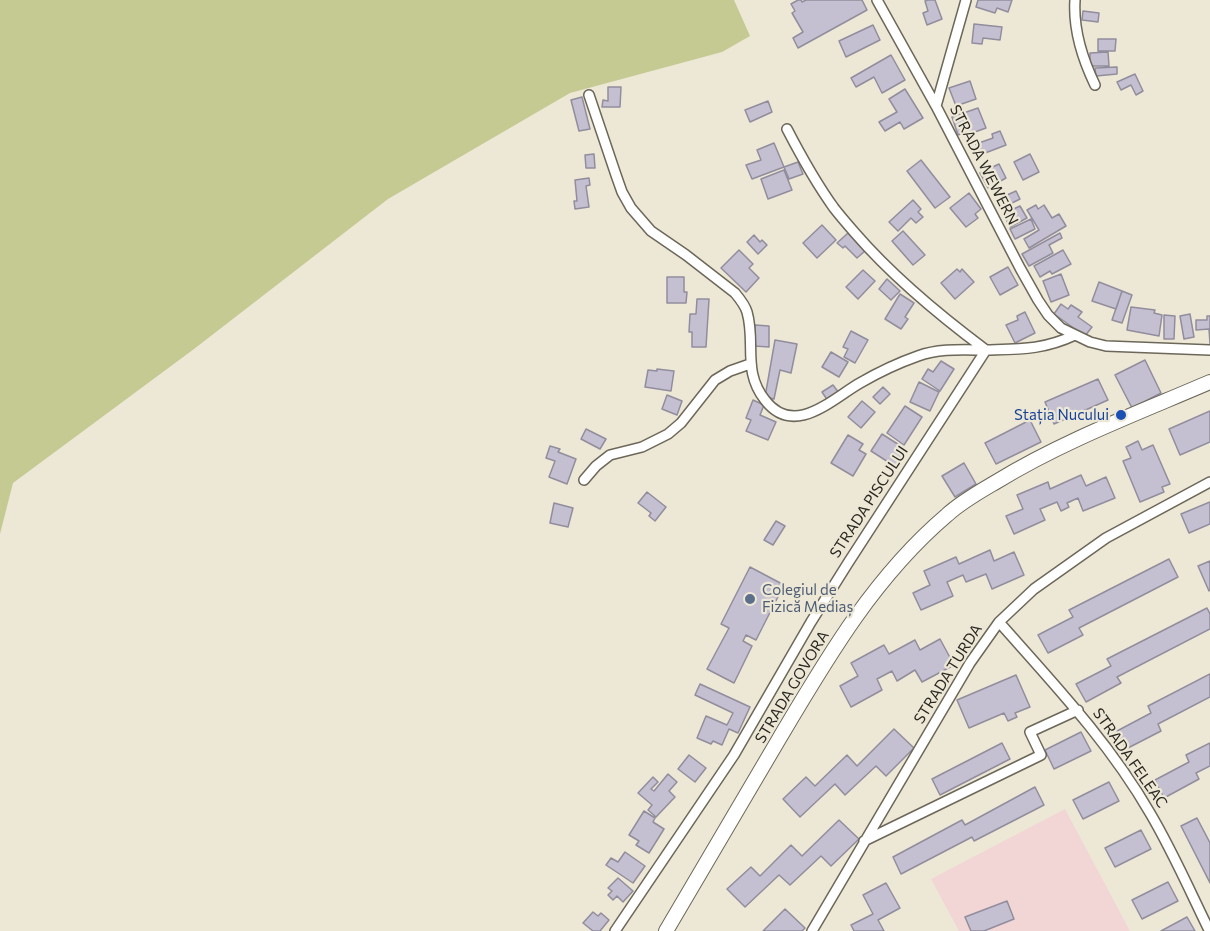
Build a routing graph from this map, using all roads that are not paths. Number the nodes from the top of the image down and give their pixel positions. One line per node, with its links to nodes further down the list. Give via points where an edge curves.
1 (877, 0): 6 (street, STRADA WEWERN)
2 (966, 0): 6 (street)
3 (1075, 0): 4 (street, via 1076,31)
4 (1095, 85)
5 (589, 95): 11 (street, via 631,208 651,231 741,300 749,323)
6 (936, 106): 8 (street, STRADA WEWERN, via 1038,300 1048,315)
7 (787, 129): 9 (street, via 835,210 877,258)
8 (1074, 336): 9 (street, via 1039,347); 10 (street, via 1107,346)
9 (986, 350): 11 (street, via 921,355 885,368 810,414 790,416 774,411 764,399); 19 (street, STRADA PISCULUI, via 848,562 734,755)
10 (1210, 350)
11 (750, 364): 13 (street, via 715,380 668,434 642,447 610,455)
12 (1210, 382): 20 (main road, STRADA GOVORA, via 1014,471 948,513 915,544 872,593 825,661)
13 (584, 480)
14 (1210, 482): 15 (street, STRADA TURDA, via 1106,538 1034,589)
15 (999, 622): 16 (street, STRADA FELEAC); 17 (street, STRADA TURDA, via 970,663)
16 (1078, 710): 17 (street, via 1030,732 1041,755); 18 (street, STRADA FELEAC, via 1149,811)
17 (864, 841): 21 (street, STRADA TURDA)
18 (1210, 929)
19 (615, 931)
20 (666, 931)
21 (813, 931)

